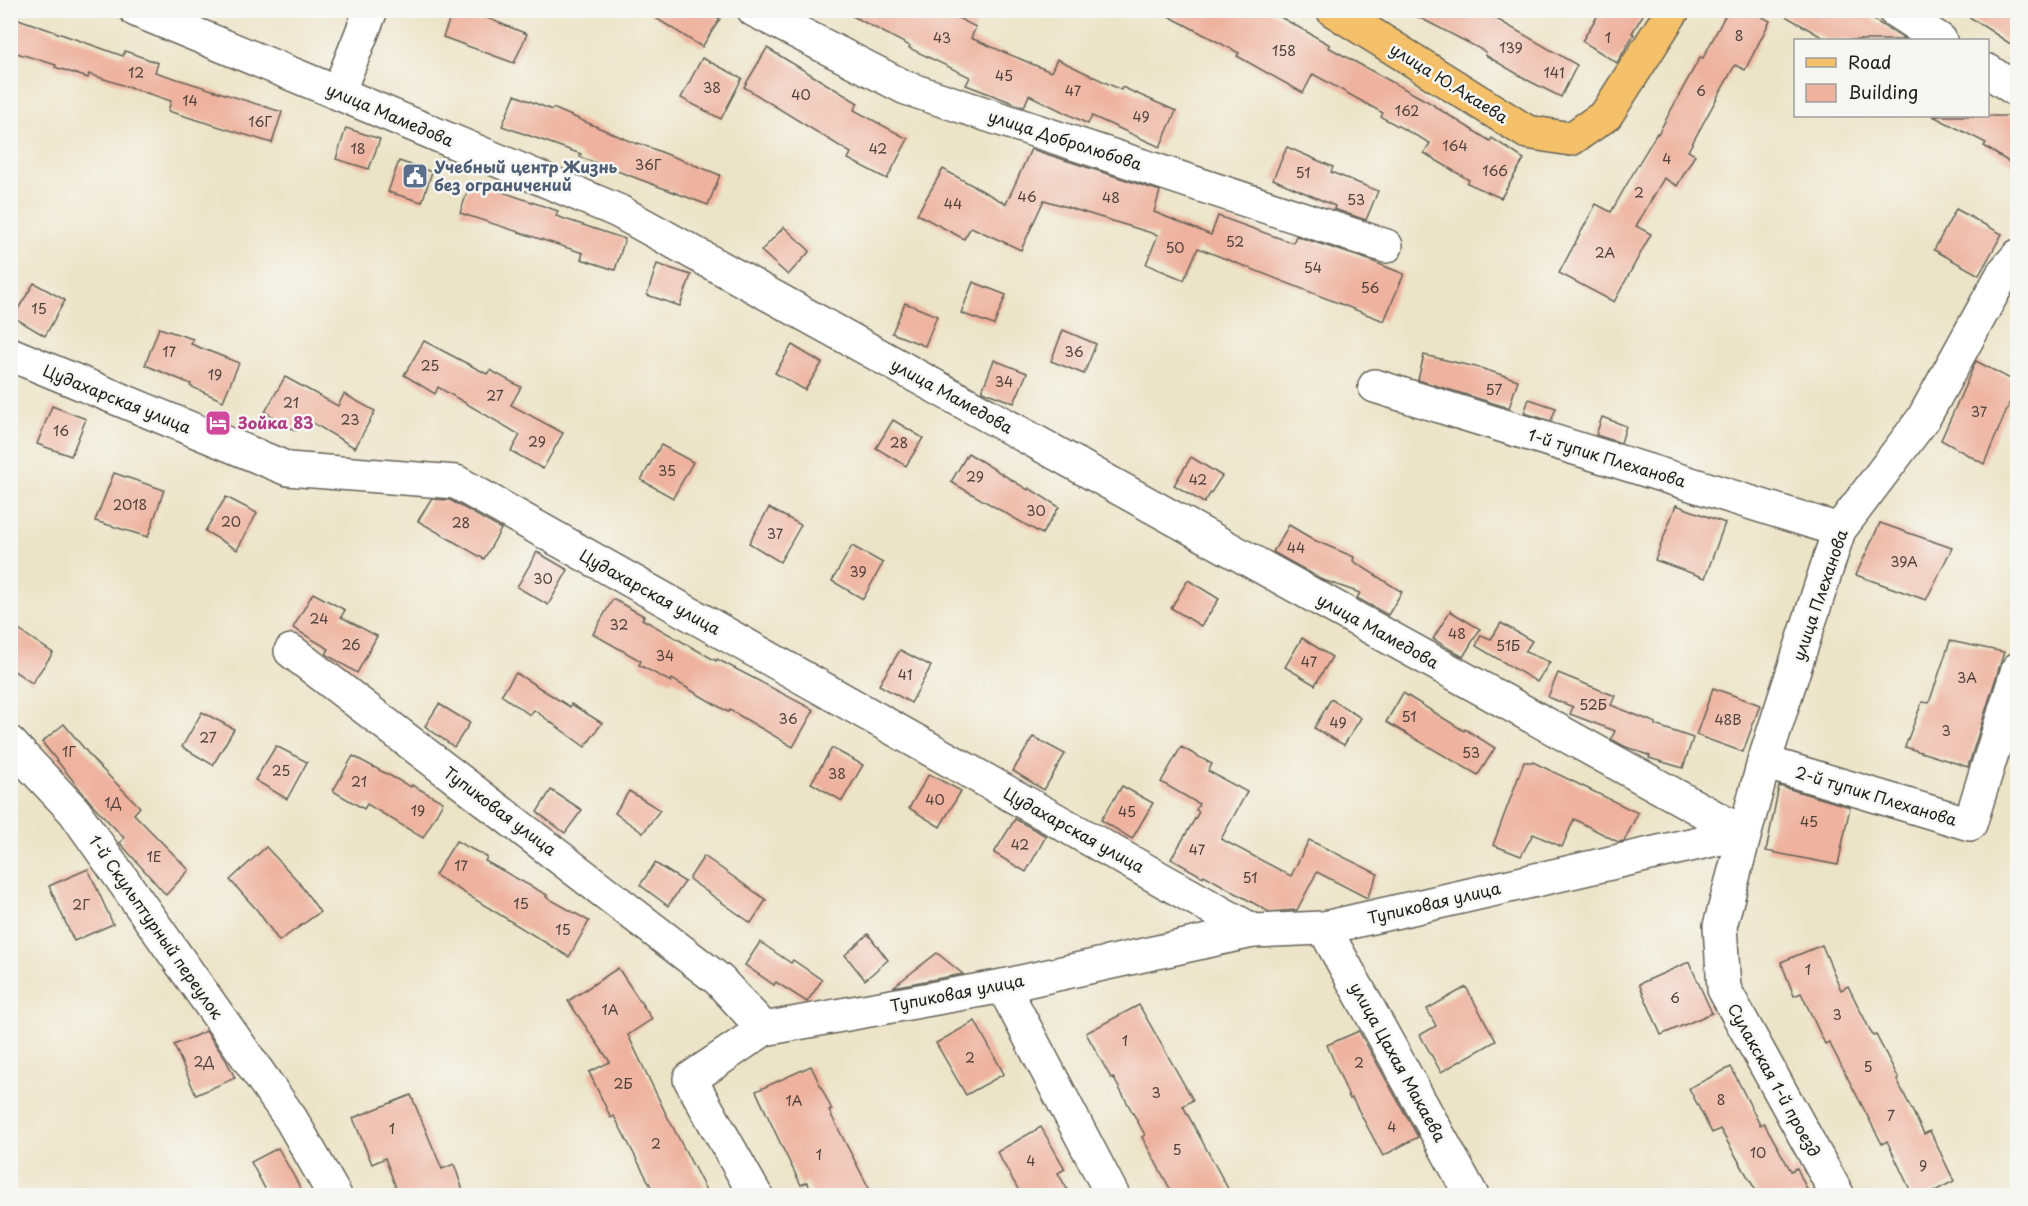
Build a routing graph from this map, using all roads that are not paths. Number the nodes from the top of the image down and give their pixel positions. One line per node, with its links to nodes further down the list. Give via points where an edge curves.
1 (136, 10): 10 (street, улица Мамедова)
2 (371, 10): 10 (street)
3 (754, 10): 11 (street, улица Добролюбова, via 906,88)
4 (1673, 10): 6 (main road, улица Ю.Акаева, via 1606,115 1571,139 1527,132)
5 (1894, 10): 7 (street)
6 (1338, 12)
7 (1938, 39)
8 (1989, 72): 9 (street)
9 (2018, 91)
10 (338, 93): 20 (street, улица Мамедова, via 618,211)
11 (1386, 246)
12 (2018, 256): 15 (street, улица Плеханова, via 2004,272 1923,419)
13 (10, 354): 21 (street, Цудахарская улица, via 288,469 456,482)
14 (1375, 386): 15 (street, 1-й тупик Плеханова)
15 (1839, 530): 19 (street, улица Плеханова)
16 (291, 651): 26 (street, Тупиковая улица, via 719,980)
17 (2018, 669): 19 (street, 2-й тупик Плеханова, via 1970,825)
18 (10, 743): 27 (street, 1-й Скульптурный переулок, via 74,811 291,1119)
19 (1764, 762): 20 (street, улица Плеханова)
20 (1743, 833): 22 (street, Тупиковая улица); 31 (street, Сулакская 1-й проезд, via 1720,926 1724,989)
21 (1192, 896): 23 (street, Цудахарская улица); 24 (street)
22 (1324, 928): 23 (street, Тупиковая улица); 30 (street, улица Цахая Макаева)
23 (1253, 931): 24 (street, Тупиковая улица)
24 (1177, 947): 25 (street, Тупиковая улица)
25 (1003, 986): 26 (street, Тупиковая улица); 29 (street)
26 (764, 1029): 28 (street, via 690,1079)
27 (335, 1196)
28 (756, 1196)
29 (1113, 1196)
30 (1472, 1196)
31 (1838, 1196)

